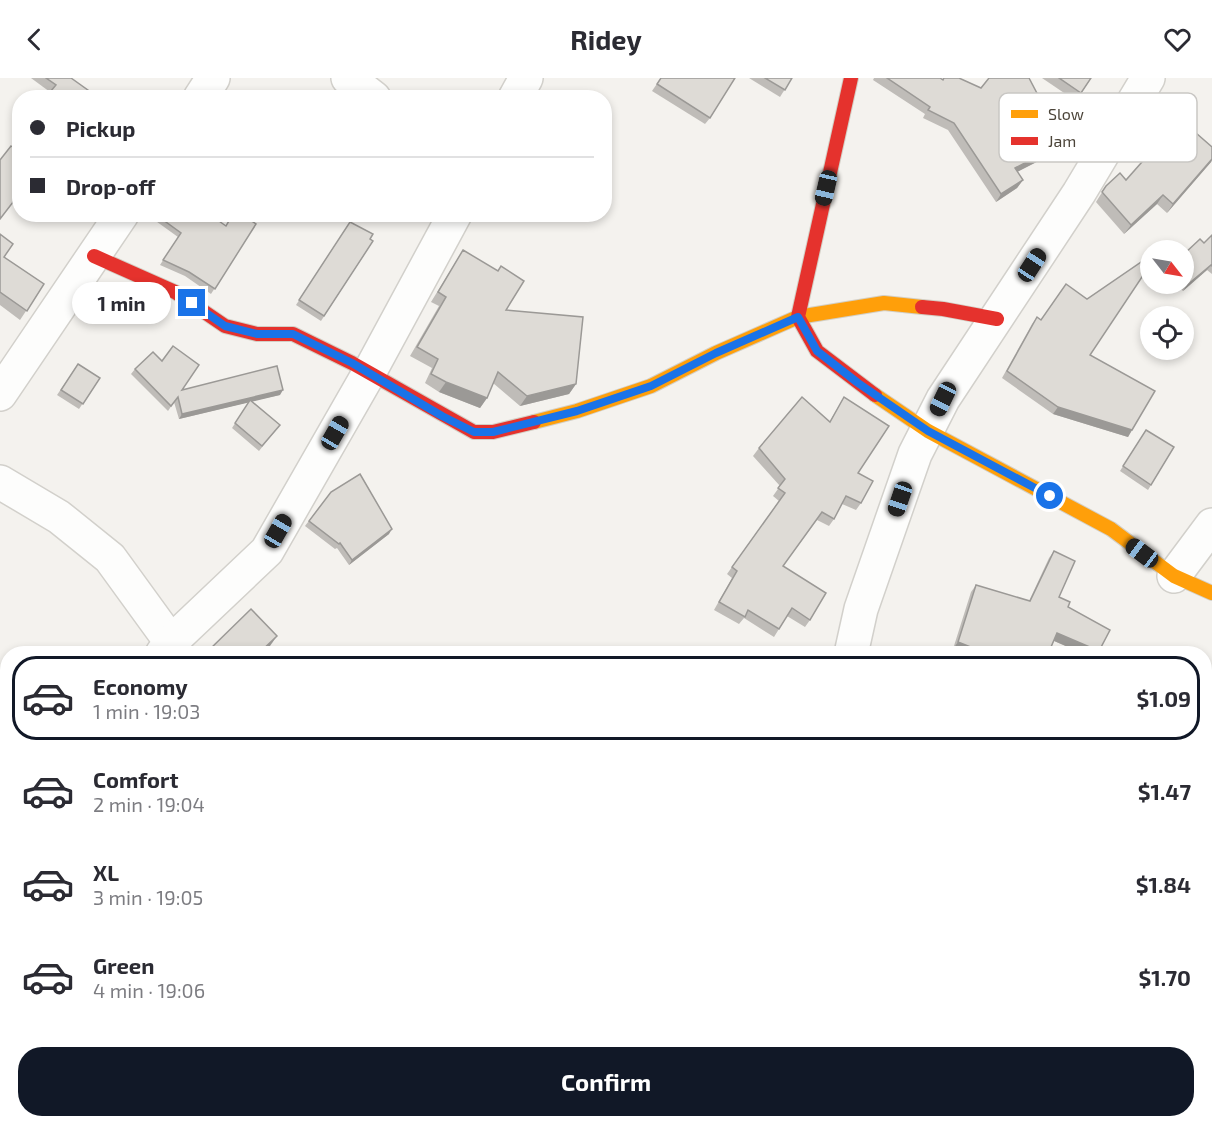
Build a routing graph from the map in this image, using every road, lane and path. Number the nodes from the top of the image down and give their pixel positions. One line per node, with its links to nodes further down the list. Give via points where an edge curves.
1 (348, 78): 4 (street)
2 (850, 78): 10 (street)
3 (1149, 78): 5 (street)
4 (364, 90)
5 (1140, 93)
6 (1098, 162): 11 (street)
7 (117, 222): 9 (street)
8 (451, 222): 12 (street)
9 (94, 256): 12 (street, via 175,292 225,326 257,334 293,334); 13 (street)
10 (798, 317): 11 (street, via 884,303); 12 (street, via 651,386 577,411 493,432 474,432); 14 (street, via 817,351)
11 (997, 319): 14 (street, via 943,399)
12 (369, 373): 20 (street, via 267,551)
13 (0, 394)
14 (928, 431): 17 (street, via 1111,529); 21 (street, via 915,454 861,609)
15 (0, 482): 19 (street, via 59,517 110,558)
16 (1212, 525): 17 (street)
17 (1174, 576): 18 (street)
18 (1212, 593)
19 (166, 646)
20 (169, 646)
21 (853, 646)

